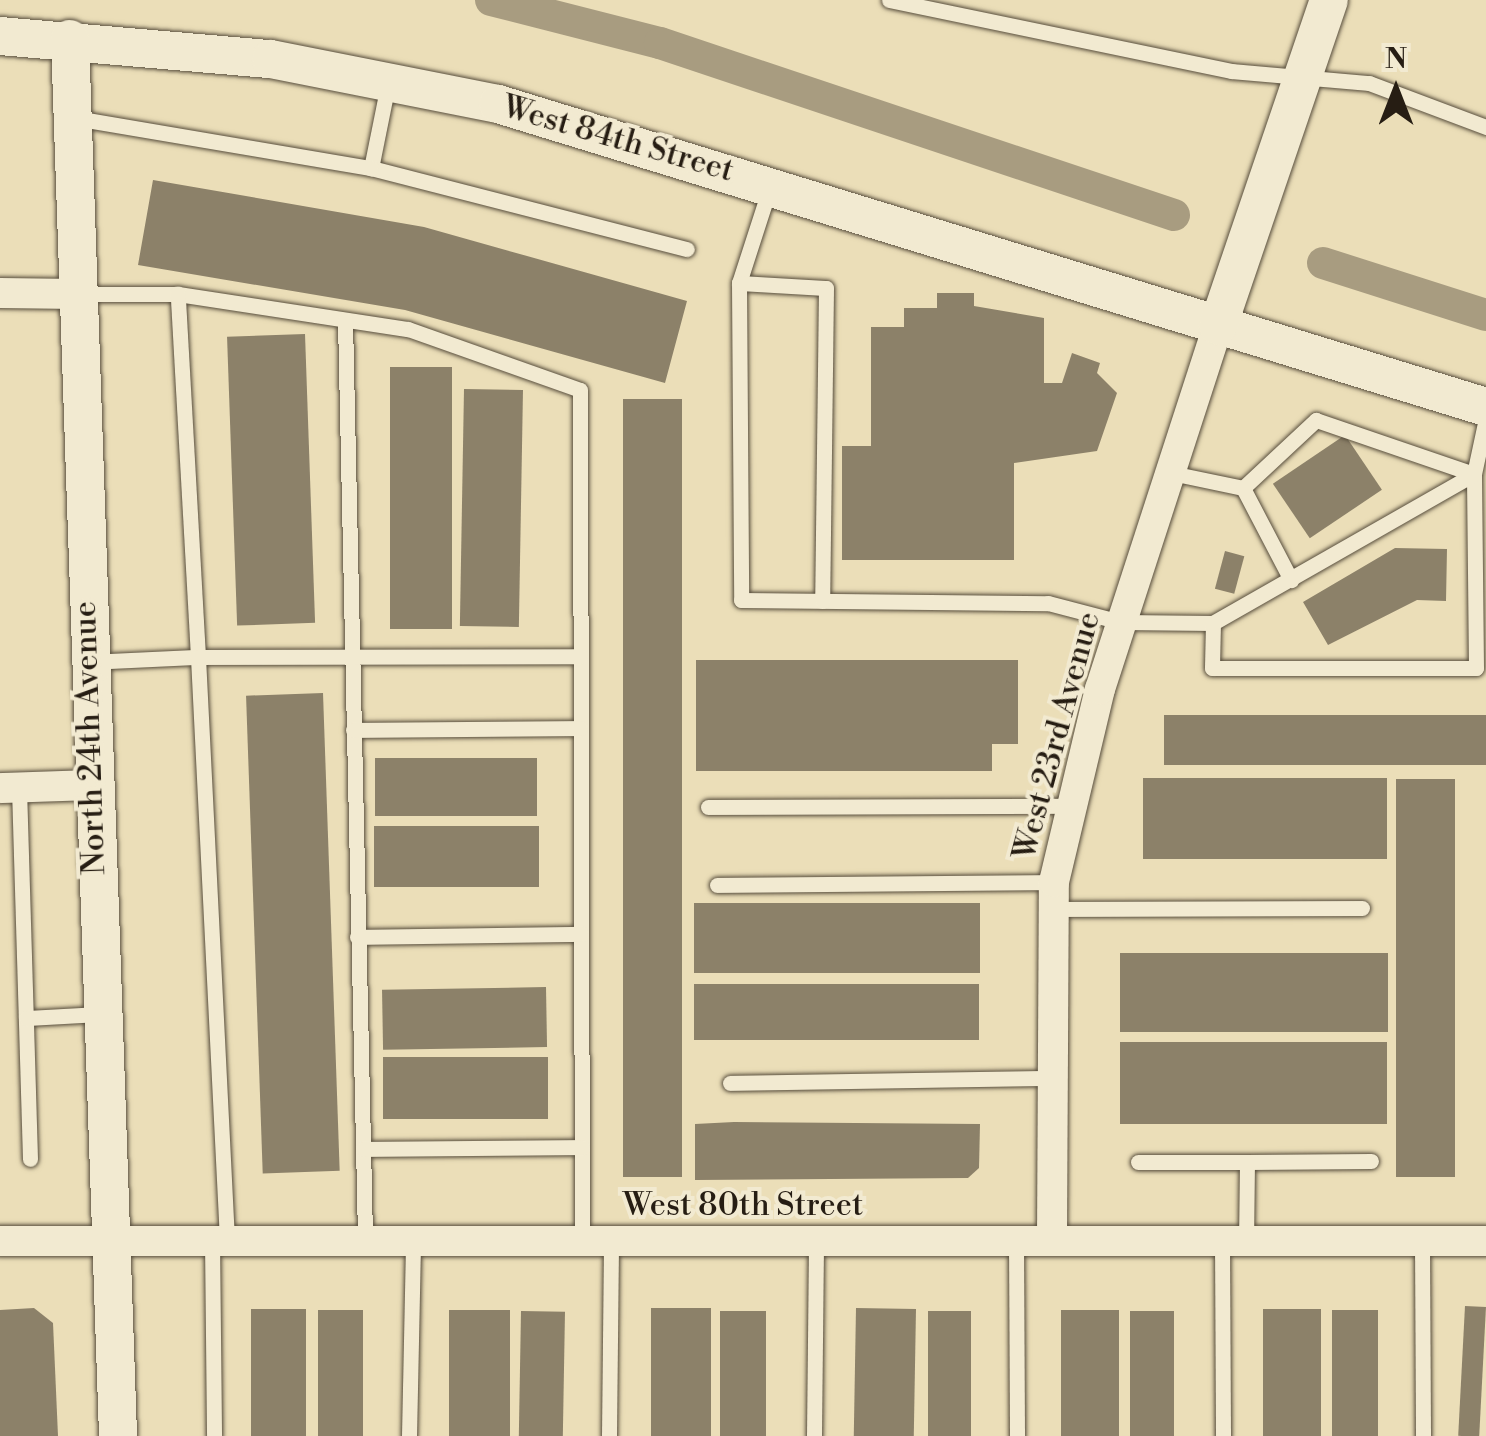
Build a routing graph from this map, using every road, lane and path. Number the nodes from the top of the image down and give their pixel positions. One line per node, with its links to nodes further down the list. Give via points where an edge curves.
1 (890, 0): 5 (lane, via 1230,71)
2 (1328, 0): 5 (street)
3 (0, 36): 4 (street, West 84th Street)
4 (70, 40): 6 (street, West 84th Street); 7 (street, North 24th Avenue)
5 (1297, 76): 8 (lane, via 1369,83); 17 (street)
6 (389, 80): 9 (lane); 10 (street, West 84th Street)
7 (72, 117): 9 (lane); 14 (street, North 24th Avenue)
8 (1486, 126)
9 (372, 168): 11 (lane)
10 (771, 184): 12 (lane); 17 (street, West 84th Street)
11 (687, 249)
12 (739, 283): 24 (lane, via 741,600); 24 (lane, via 826,288)
13 (0, 293): 14 (street)
14 (78, 294): 15 (lane); 30 (street, North 24th Avenue)
15 (178, 294): 16 (lane); 28 (lane)
16 (345, 320): 27 (lane, via 408,329 580,390); 29 (lane)
17 (1218, 326): 18 (street, West 84th Street); 20 (street, West 23rd Avenue)
18 (1486, 407)
19 (1486, 418): 21 (lane)
20 (1176, 474): 22 (lane); 25 (street, West 23rd Avenue)
21 (1474, 474): 22 (lane, via 1316,420); 23 (lane); 26 (lane, via 1476,668 1212,668)
22 (1243, 488): 23 (lane)
23 (1291, 580): 26 (lane)
24 (822, 601): 25 (lane, via 1048,603)
25 (1121, 622): 26 (lane); 35 (street, West 23rd Avenue)
26 (1213, 623)
27 (580, 656): 29 (lane); 31 (lane)
28 (198, 657): 29 (lane); 30 (lane); 53 (lane)
29 (351, 657): 32 (lane)
30 (86, 662): 33 (street, North 24th Avenue)
31 (580, 728): 32 (lane); 40 (lane)
32 (353, 730): 41 (lane)
33 (92, 785): 34 (street); 42 (street, North 24th Avenue)
34 (10, 788): 43 (lane)
35 (1072, 806): 36 (lane); 38 (street, West 23rd Avenue)
36 (708, 807)
37 (717, 885): 38 (lane)
38 (1054, 896): 39 (lane); 44 (street, West 23rd Avenue)
39 (1362, 908)
40 (582, 934): 41 (lane); 46 (lane)
41 (357, 937): 47 (lane)
42 (101, 1014): 43 (lane); 52 (street, North 24th Avenue)
43 (26, 1018): 48 (lane)
44 (1051, 1078): 45 (lane); 59 (street, West 23rd Avenue)
45 (730, 1083)
46 (582, 1147): 47 (lane); 56 (lane)
47 (362, 1150): 54 (lane)
48 (30, 1159)
49 (1371, 1161): 51 (lane)
50 (1138, 1162): 51 (lane)
51 (1248, 1162): 60 (lane)
52 (110, 1240): 53 (street, West 80th Street); 61 (street, West 80th Street); 64 (street, North 24th Avenue)
53 (219, 1240): 54 (street, West 80th Street); 65 (lane)
54 (365, 1240): 55 (street, West 80th Street)
55 (413, 1240): 56 (street, West 80th Street); 66 (lane)
56 (597, 1240): 57 (street, West 80th Street); 67 (lane)
57 (816, 1240): 58 (street, West 80th Street); 68 (lane)
58 (1016, 1240): 59 (street, West 80th Street); 69 (lane)
59 (1052, 1240): 60 (street, West 80th Street)
60 (1234, 1240): 62 (street, West 80th Street); 70 (lane)
61 (0, 1241)
62 (1422, 1241): 63 (street, West 80th Street); 71 (lane)
63 (1486, 1241)
64 (118, 1436)
65 (214, 1436)
66 (409, 1436)
67 (609, 1436)
68 (814, 1436)
69 (1018, 1436)
70 (1223, 1436)
71 (1423, 1436)

